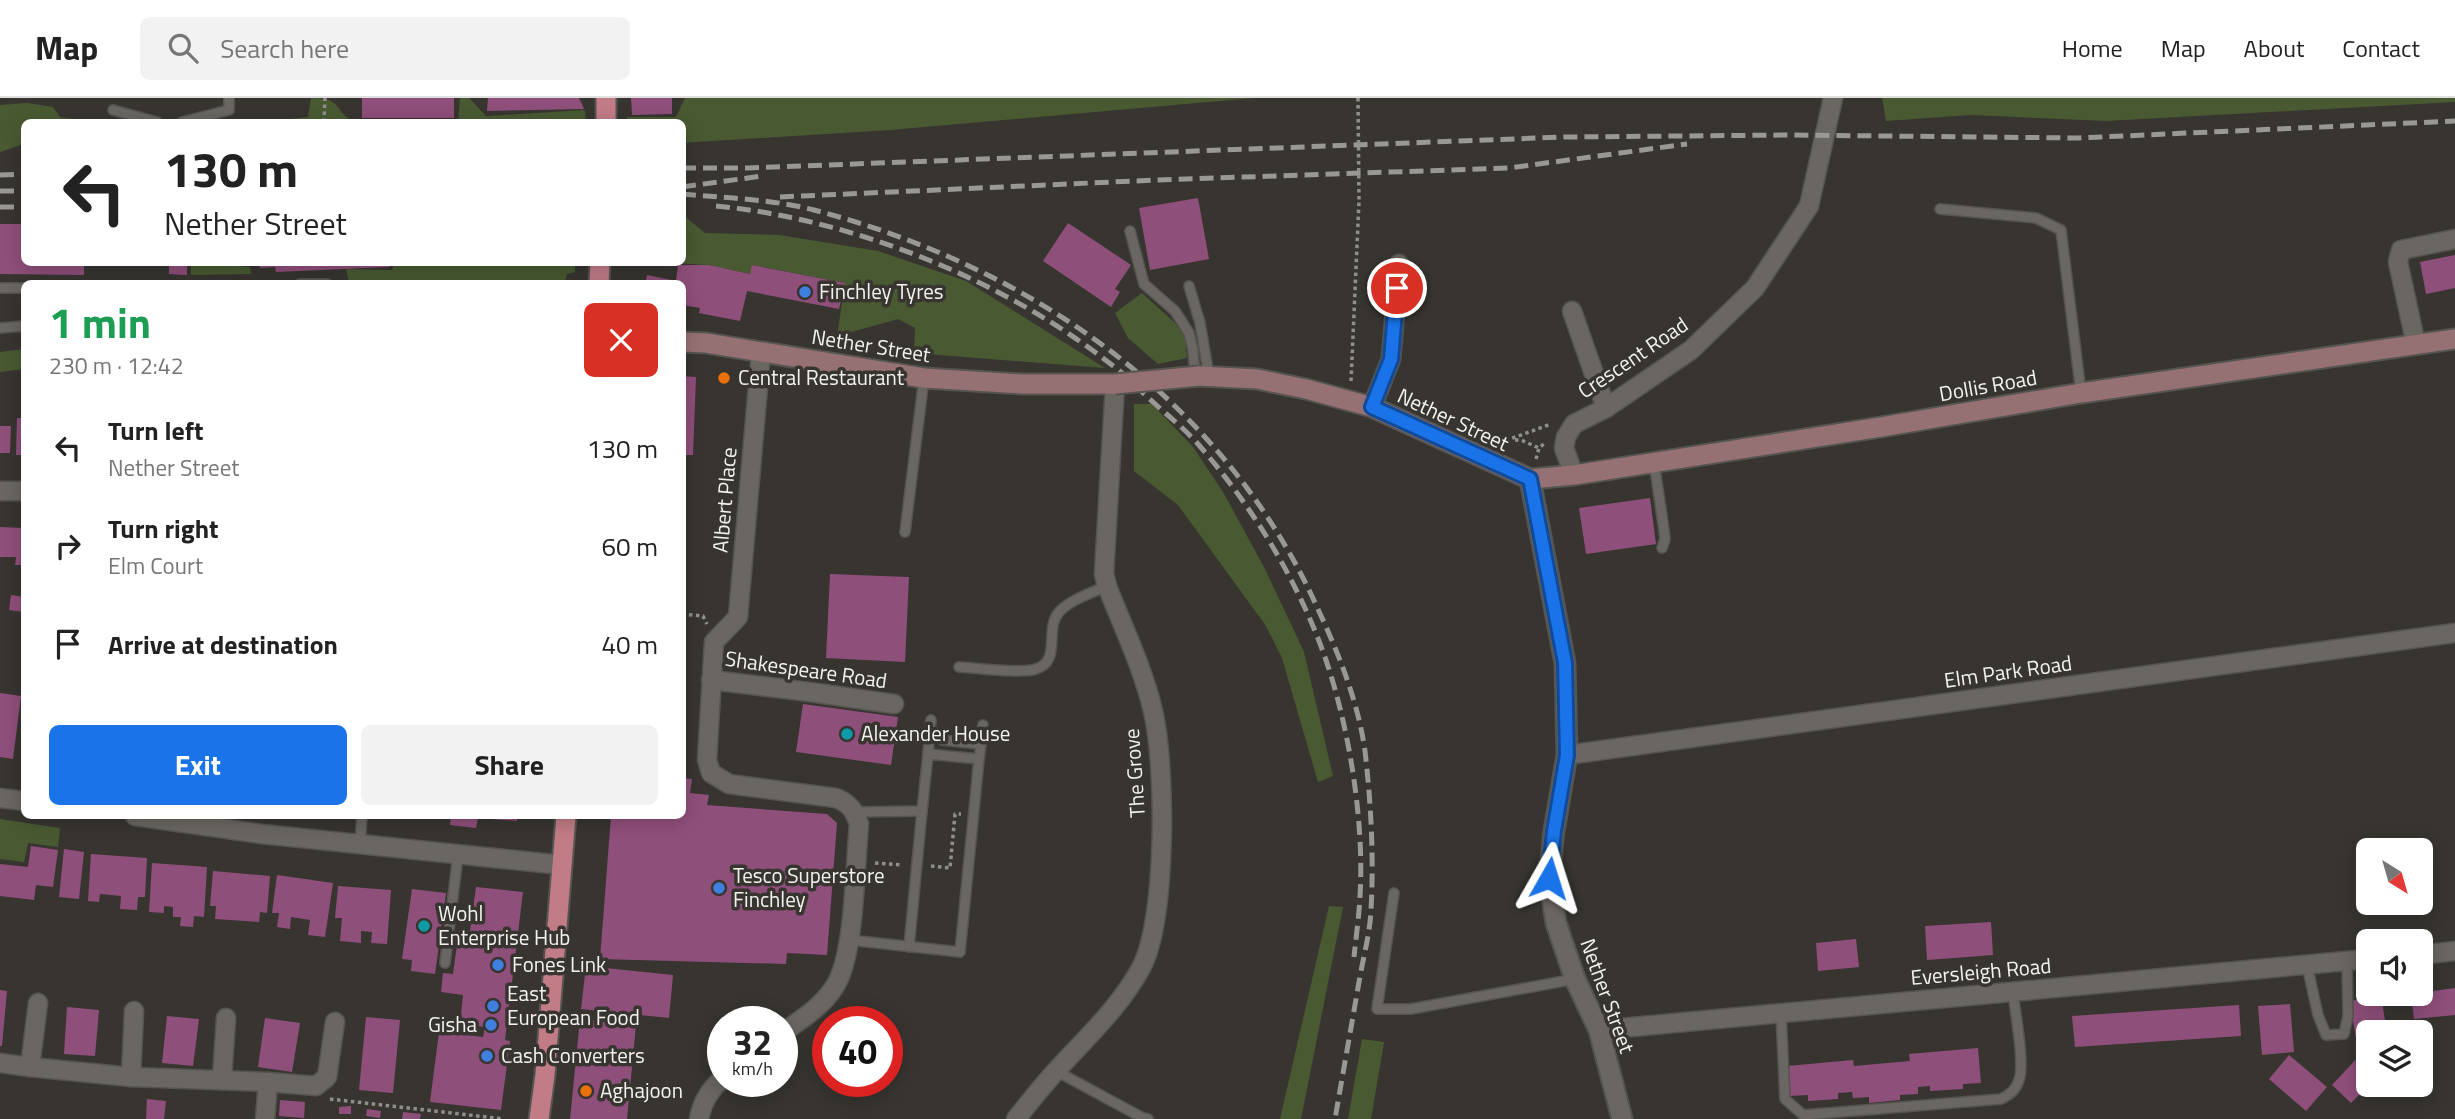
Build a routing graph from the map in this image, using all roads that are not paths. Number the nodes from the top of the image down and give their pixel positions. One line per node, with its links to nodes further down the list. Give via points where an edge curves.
1 (229, 98): 6 (lane, via 229,110)
2 (606, 98): 7 (main road)
3 (1833, 98): 30 (street, Crescent Road, via 1809,206 1755,288 1691,351)
4 (113, 110): 5 (lane)
5 (147, 119)
6 (194, 119)
7 (606, 119)
8 (1940, 209): 28 (lane, via 2036,218 2061,230)
9 (1130, 231): 25 (lane, via 1144,284 1175,311 1189,333)
10 (2455, 239): 22 (street, via 2401,250 2398,262)
11 (1399, 264): 29 (street, via 1391,359)
12 (1189, 286): 25 (lane, via 1200,323)
13 (0, 288): 14 (lane)
14 (21, 288)
15 (1572, 312): 30 (street)
16 (21, 326): 17 (lane)
17 (0, 328)
18 (686, 335): 21 (main road, Nether Street)
19 (2455, 339): 22 (main road, Dollis Road)
20 (686, 342): 21 (main road, Nether Street)
21 (706, 343): 23 (main road); 24 (main road, Nether Street)
22 (2416, 345): 28 (main road, Dollis Road)
23 (686, 350)
24 (761, 352): 26 (main road, Nether Street); 41 (street, Albert Place, via 738,618 714,642)
25 (1201, 376): 27 (main road, Nether Street, bridge); 29 (main road, Nether Street, via 1257,379)
26 (924, 378): 27 (main road, Nether Street); 36 (lane)
27 (1115, 384): 38 (street, The Grove)
28 (2081, 393): 31 (main road, Dollis Road)
29 (1372, 407): 33 (main road, Nether Street)
30 (1606, 408): 32 (street, Crescent Road, via 1574,424 1566,437 1564,448)
31 (1654, 462): 32 (main road, Dollis Road); 37 (lane, via 1665,539)
32 (1574, 475): 33 (main road, Dollis Road)
33 (1530, 479): 48 (street, Nether Street, via 1565,663)
34 (0, 491): 35 (street)
35 (21, 491)
36 (905, 532)
37 (1662, 548)
38 (1107, 586): 40 (lane, via 1060,611 1052,629 1050,657 1042,666 1029,670); 80 (street, The Grove, via 1153,712 1162,809 1157,899 1153,937 1143,966 1112,1013)
39 (2455, 634): 48 (street, Elm Park Road)
40 (959, 667)
41 (711, 680): 42 (street, Shakespeare Road); 53 (street, via 707,760 712,773 729,784 836,797)
42 (894, 705)
43 (931, 720): 47 (lane)
44 (983, 725): 46 (lane)
45 (942, 740): 46 (lane)
46 (981, 744): 49 (lane)
47 (928, 754): 49 (lane); 52 (lane)
48 (1567, 755): 69 (street, Nether Street, via 1549,878 1556,923)
49 (979, 759): 62 (lane, via 960,952)
50 (0, 799): 51 (street)
51 (21, 801)
52 (922, 811): 53 (lane); 62 (lane)
53 (855, 812): 61 (street, via 859,824)
54 (156, 819): 57 (street)
55 (362, 819): 57 (lane)
56 (566, 819): 59 (main road)
57 (359, 844): 58 (street)
58 (458, 855): 59 (street); 67 (lane)
59 (562, 865): 86 (main road)
60 (1394, 893): 69 (lane, via 1377,1009 1411,1009)
61 (849, 940): 62 (lane); 76 (street, via 836,984 818,1007)
62 (909, 947)
63 (2455, 951): 64 (street)
64 (2433, 953)
65 (2356, 960): 66 (street, Eversleigh Road)
66 (2347, 961): 68 (street, Eversleigh Road); 68 (lane, via 2344,1034 2326,1035)
67 (445, 963)
68 (2307, 965): 70 (street, Eversleigh Road)
69 (1575, 979): 77 (street, Nether Street)
70 (2013, 992): 73 (street, Eversleigh Road); 73 (lane, via 2021,1072 2009,1096 2001,1099 1803,1115 1785,1098)
71 (38, 1003): 79 (street)
72 (134, 1011): 81 (street)
73 (1780, 1013): 77 (street, Eversleigh Road)
74 (226, 1018): 82 (street)
75 (335, 1021): 83 (street, via 327,1077 316,1086)
76 (798, 1021)
77 (1599, 1030): 90 (street, Nether Street)
78 (0, 1063): 79 (street)
79 (30, 1067): 81 (street)
80 (1056, 1071): 88 (street, The Grove); 89 (lane)
81 (131, 1077): 82 (street)
82 (222, 1079): 83 (street)
83 (268, 1082): 85 (street)
84 (707, 1096): 87 (street)
85 (265, 1119)
86 (539, 1119)
87 (699, 1119)
88 (1016, 1119)
89 (1148, 1119)
90 (1622, 1119)

